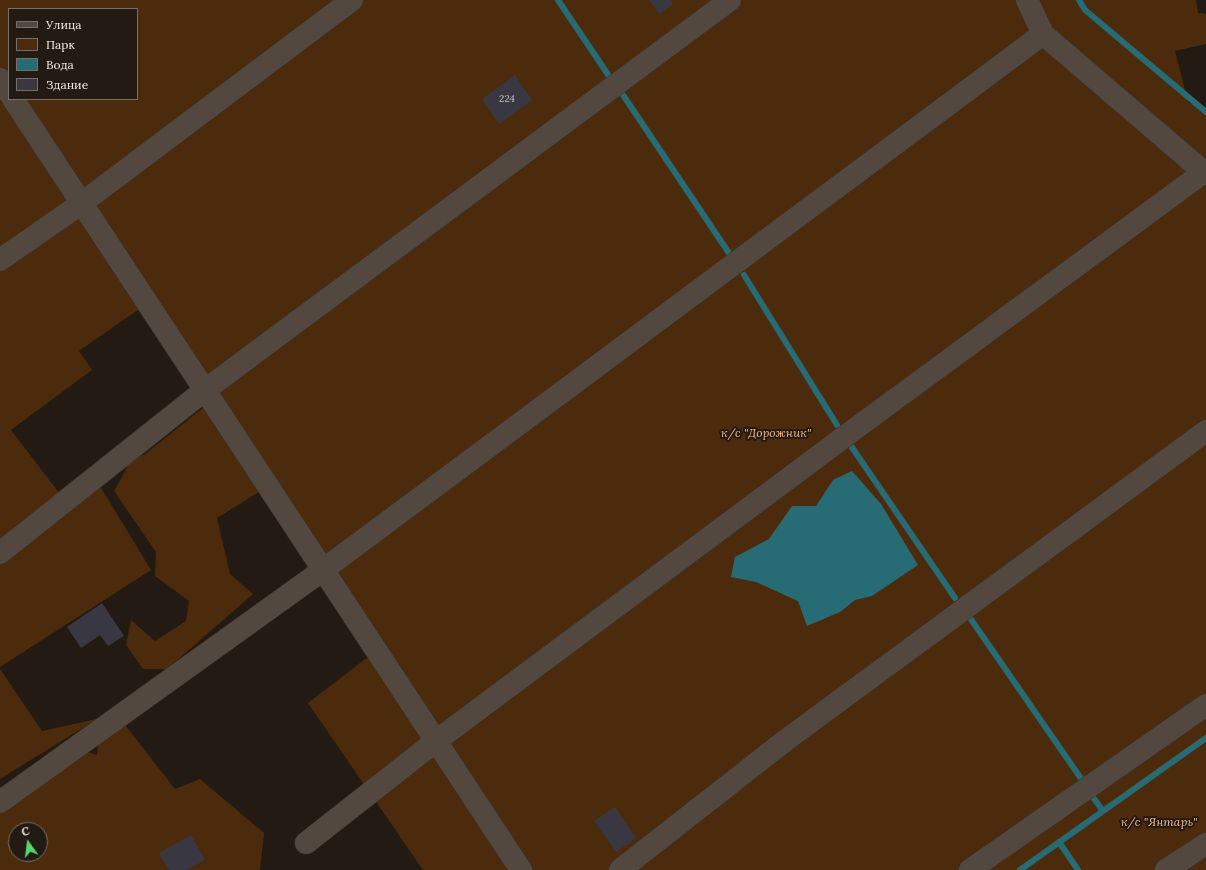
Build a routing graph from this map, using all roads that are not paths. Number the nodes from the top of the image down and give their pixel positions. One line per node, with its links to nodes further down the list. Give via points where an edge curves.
1 (352, 0): 9 (lane)
2 (730, 0): 11 (lane)
3 (1027, 0): 4 (lane)
4 (1043, 34): 8 (lane); 14 (lane)
5 (0, 79): 6 (lane)
6 (8, 91)
7 (14, 100): 9 (lane)
8 (1205, 173): 16 (lane, via 844,437)
9 (82, 203): 10 (lane); 11 (lane)
10 (0, 260)
11 (205, 390): 13 (lane); 14 (lane)
12 (1206, 431): 21 (lane, via 786,740)
13 (0, 553)
14 (323, 570): 16 (lane); 17 (lane)
15 (1206, 705): 22 (lane)
16 (436, 741): 18 (lane); 20 (lane)
17 (0, 802)
18 (306, 843)
19 (1206, 844): 23 (lane)
20 (521, 870)
21 (620, 870)
22 (970, 870)
23 (1166, 870)

